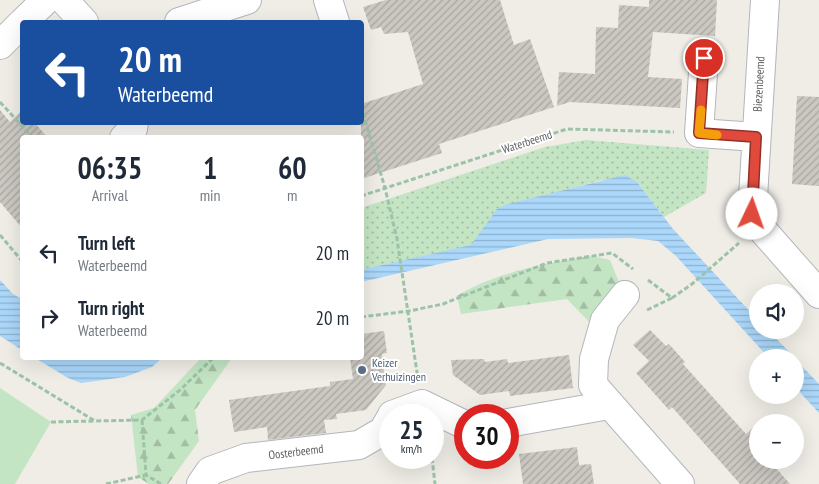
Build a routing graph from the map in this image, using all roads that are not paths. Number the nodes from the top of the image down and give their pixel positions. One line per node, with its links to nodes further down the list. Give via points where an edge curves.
1 (46, 0): 6 (street)
2 (64, 0): 7 (street)
3 (247, 0): 8 (street)
4 (328, 0): 9 (street)
5 (765, 0): 15 (street, Biezenbeemd)
6 (26, 20)
7 (82, 20)
8 (184, 20)
9 (334, 20)
10 (20, 26): 11 (street)
11 (0, 45)
12 (704, 58): 15 (street, via 699,133)
13 (134, 125): 14 (street)
14 (127, 135)
15 (756, 137): 17 (street, Biezenbeemd, via 752,214)
16 (634, 280): 18 (street, via 605,320 594,359 593,385)
17 (819, 294)
18 (610, 404): 19 (street); 22 (street)
19 (519, 421)
20 (379, 433): 21 (street, Oosterbeemd, via 359,445 246,458 210,471)
21 (201, 484)
22 (680, 484)

